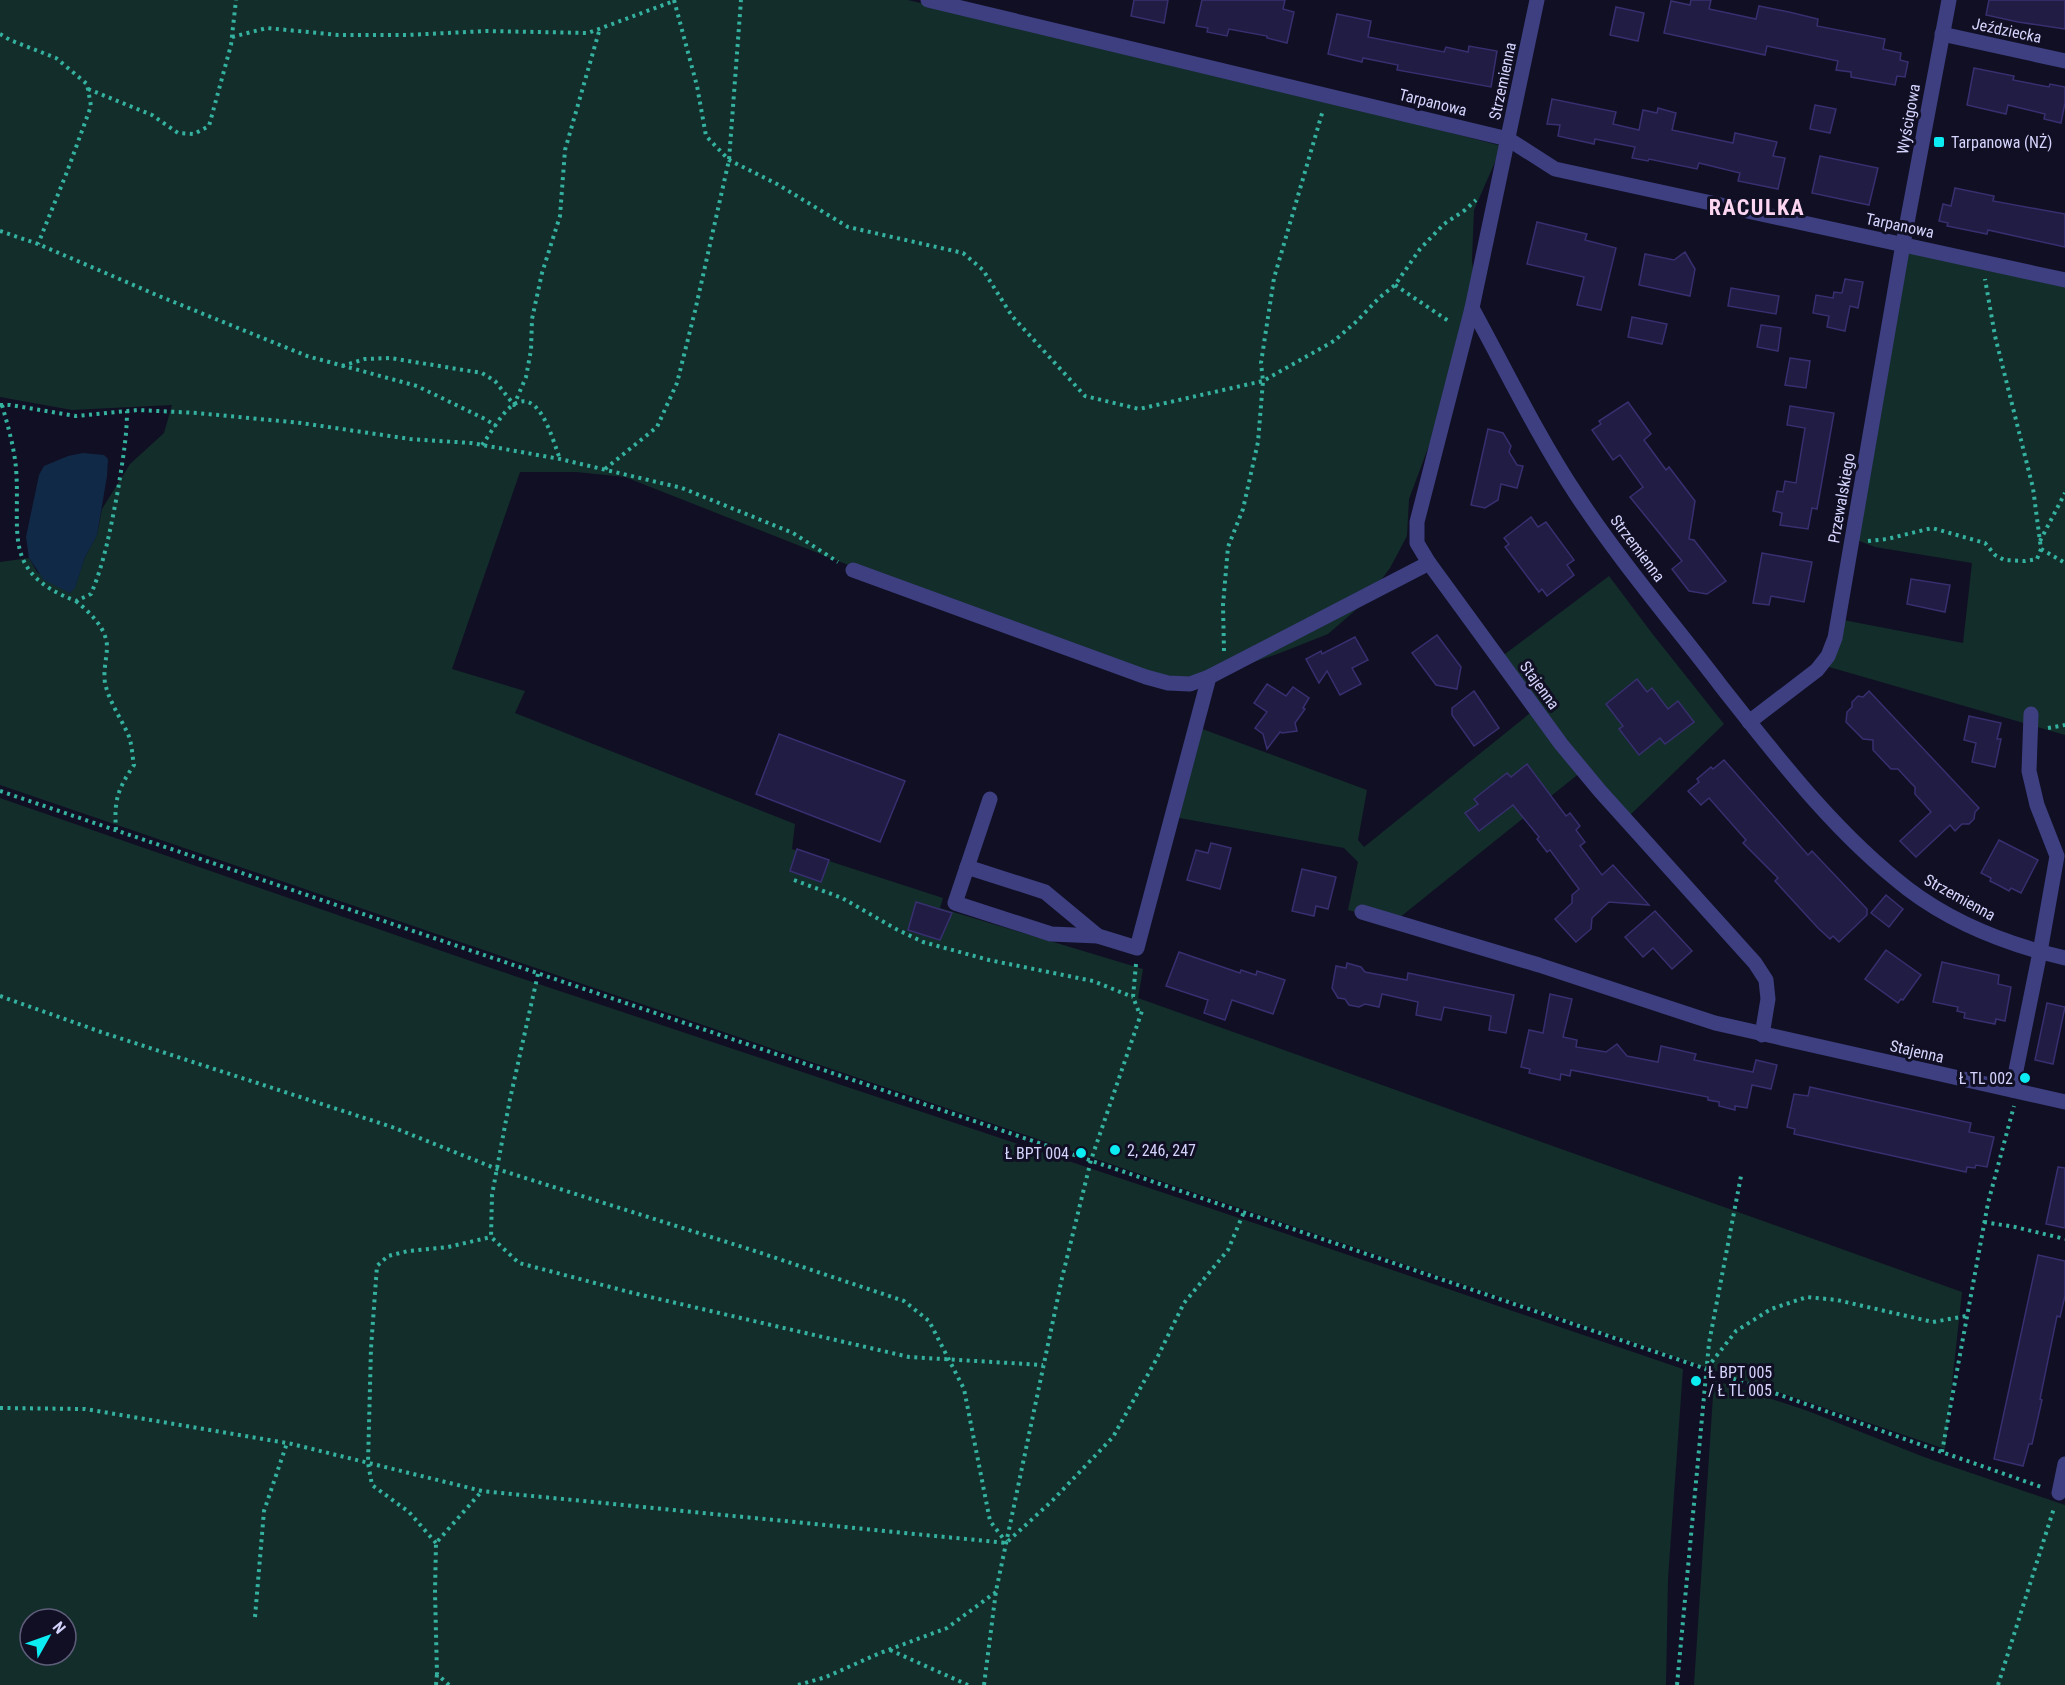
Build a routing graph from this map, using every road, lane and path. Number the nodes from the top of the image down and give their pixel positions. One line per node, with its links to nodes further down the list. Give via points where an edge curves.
1 (236, 0): 10 (path)
2 (674, 0): 7 (path); 15 (path, via 706,136)
3 (741, 0): 15 (path)
4 (928, 0): 13 (street, Tarpanowa)
5 (1537, 0): 14 (street, Strzemienna)
6 (1949, 0): 9 (street, Wyścigowa)
7 (600, 28): 10 (path, via 588,33 338,35 267,28); 28 (path, via 565,150 560,216 532,319 526,378)
8 (0, 34): 12 (path, via 56,58)
9 (1942, 34): 11 (street, Jeździecka); 19 (street, Wyścigowa)
10 (232, 37): 12 (path, via 209,126 194,134 178,133 152,115)
11 (2065, 61)
12 (88, 89): 18 (path, via 90,106)
13 (1327, 95): 14 (street, Tarpanowa); 26 (path, via 1274,278 1261,363)
14 (1508, 139): 19 (street, Tarpanowa, via 1555,169); 23 (street, Strzemienna)
15 (729, 160): 26 (path, via 848,227 963,253 983,270 1012,316 1085,396 1139,409); 33 (path, via 677,383 657,427)
16 (1476, 200): 22 (path, via 1436,232)
17 (0, 231): 18 (path)
18 (38, 244): 25 (path, via 296,351)
19 (1904, 244): 20 (street, Tarpanowa); 35 (street, Przewalskiego)
20 (1980, 261): 21 (street, Tarpanowa); 36 (path, via 2033,488)
21 (2065, 280)
22 (1395, 285): 24 (path); 26 (path, via 1334,341)
23 (1472, 308): 24 (street, Stajenna); 45 (street, Strzemienna, via 1576,494)
24 (1466, 333): 38 (street, Stajenna, via 1417,522 1418,543)
25 (342, 366): 28 (path, via 365,359 390,358 482,373 495,381); 30 (path, via 417,386)
26 (1263, 381): 42 (path, via 1258,442 1243,509 1228,547 1222,605)
27 (1, 405): 29 (path, via 76,416); 41 (path, via 16,469 16,544 27,569 40,584)
28 (514, 405): 30 (path); 32 (path, via 530,402 540,408)
29 (127, 411): 31 (path, via 197,413); 41 (path, via 119,482 98,576 91,594)
30 (496, 426): 31 (path)
31 (482, 445): 32 (path)
32 (560, 459): 33 (path)
33 (604, 469): 40 (path, via 682,488 793,533)
34 (2065, 493): 36 (path)
35 (1852, 542): 37 (path, via 1887,539 1932,528 1985,543 2004,560 2037,559); 45 (street, Przewalskiego, via 1836,638 1828,656 1816,670)
36 (2039, 542): 37 (path)
37 (2041, 549): 39 (path)
38 (1429, 562): 42 (street); 61 (street, Stajenna, via 1561,744 1755,963 1766,980 1768,999)
39 (2065, 562)
40 (853, 570): 43 (street, via 1146,677 1190,684)
41 (76, 601): 48 (path, via 92,615 107,644 105,684 129,736 134,765 122,783 114,807)
42 (1224, 669): 43 (street)
43 (1209, 677): 53 (street)
44 (2031, 714): 54 (street, via 2029,771 2056,856)
45 (1749, 722): 54 (street, Strzemienna, via 1840,828 1909,890 1975,928)
46 (0, 791): 48 (path)
47 (990, 799): 49 (street)
48 (116, 830): 56 (path)
49 (967, 867): 52 (street, via 1045,892); 52 (street, via 955,903 1051,934)
50 (794, 880): 58 (path, via 842,898 923,942 1093,981)
51 (1362, 912): 61 (street, Stajenna)
52 (1098, 936): 53 (street)
53 (1137, 948): 58 (path)
54 (2040, 952): 55 (street, Strzemienna); 62 (street)
55 (2065, 958)
56 (538, 973): 64 (path); 65 (path)
57 (0, 996): 65 (path, via 392,1128)
58 (1133, 997): 60 (path)
59 (1143, 1008): 60 (path)
60 (1140, 1016): 64 (path)
61 (1762, 1035): 62 (street, Stajenna)
62 (2015, 1091): 63 (street, Stajenna); 68 (path)
63 (2065, 1102)
64 (1091, 1160): 67 (path); 73 (path)
65 (497, 1169): 69 (path); 72 (path, via 904,1301 929,1321)
66 (1741, 1176): 74 (path)
67 (1244, 1212): 74 (path); 83 (path, via 1228,1250 1184,1304 1113,1437)
68 (1984, 1222): 70 (path); 71 (path)
69 (491, 1237): 72 (path, via 519,1263 909,1357); 78 (path, via 388,1256 377,1266)
70 (2065, 1239)
71 (1966, 1316): 74 (path, via 1933,1322 1807,1297 1771,1309 1736,1331); 77 (path)
72 (948, 1360): 73 (path); 83 (path, via 964,1389 990,1521)
73 (1043, 1365): 83 (path)
74 (1706, 1369): 77 (path); 93 (path)
75 (0, 1408): 76 (path, via 85,1409)
76 (286, 1443): 78 (path); 85 (path, via 264,1511)
77 (1942, 1452): 81 (path)
78 (368, 1463): 80 (path); 82 (path, via 372,1485 409,1512)
79 (2065, 1464): 81 (street)
80 (482, 1491): 82 (path); 83 (path)
81 (2059, 1493): 94 (path)
82 (436, 1543): 87 (path)
83 (1006, 1543): 84 (path)
84 (996, 1591): 86 (path, via 947,1628); 92 (path)
85 (255, 1617)
86 (889, 1649): 90 (path); 91 (path)
87 (437, 1674): 88 (path); 89 (path)
88 (436, 1685)
89 (449, 1685)
90 (798, 1685)
91 (968, 1685)
92 (984, 1685)
93 (1677, 1685)
94 (1998, 1685)

